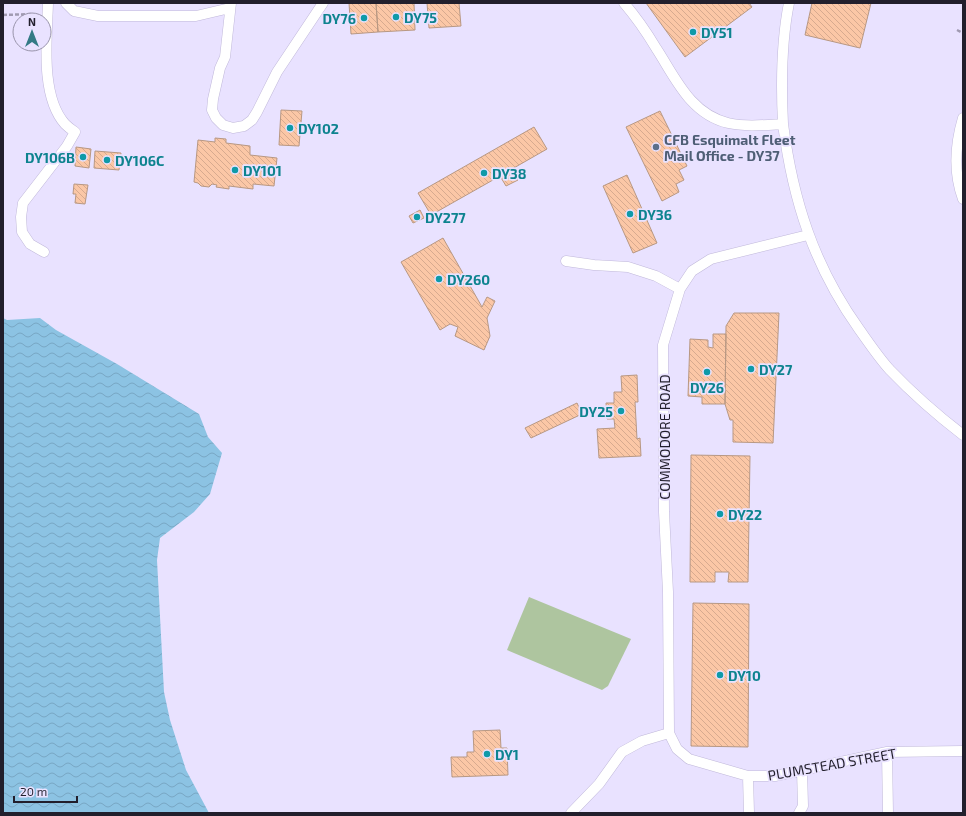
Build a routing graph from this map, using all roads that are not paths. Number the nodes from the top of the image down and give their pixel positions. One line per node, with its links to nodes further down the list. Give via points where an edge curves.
1 (66, 3): 5 (lane, via 74,11 98,16 196,16)
2 (324, 3): 5 (lane, via 277,72 252,120 244,126 234,128 223,125 212,110 220,68 225,57)
3 (624, 3): 8 (lane, via 656,46 684,92 704,112 728,123)
4 (789, 3): 8 (lane, via 784,27)
5 (231, 6)
6 (48, 8): 11 (lane, via 46,64 49,86 55,107 65,124 75,132 23,203 22,232 30,244)
7 (963, 118): 9 (lane, via 957,138 955,162)
8 (783, 124): 10 (lane, via 792,178)
9 (963, 198)
10 (808, 235): 13 (lane, COMMODORE ROAD, via 711,259 692,271); 14 (lane, via 835,292 870,345 915,396)
11 (44, 252)
12 (566, 261): 13 (lane, via 628,267 656,276)
13 (680, 289): 15 (lane, COMMODORE ROAD, via 663,345)
14 (963, 435)
15 (669, 733): 19 (lane, PLUMSTEAD STREET, via 677,749 690,759); 20 (lane, via 642,741 622,752 599,784)
16 (963, 751): 17 (lane, PLUMSTEAD STREET)
17 (887, 752): 18 (lane, PLUMSTEAD STREET); 23 (lane)
18 (802, 770): 19 (lane, PLUMSTEAD STREET, via 775,776); 22 (lane, via 803,806)
19 (748, 776): 21 (lane)
20 (571, 813)
21 (749, 813)
22 (799, 813)
23 (888, 813)

